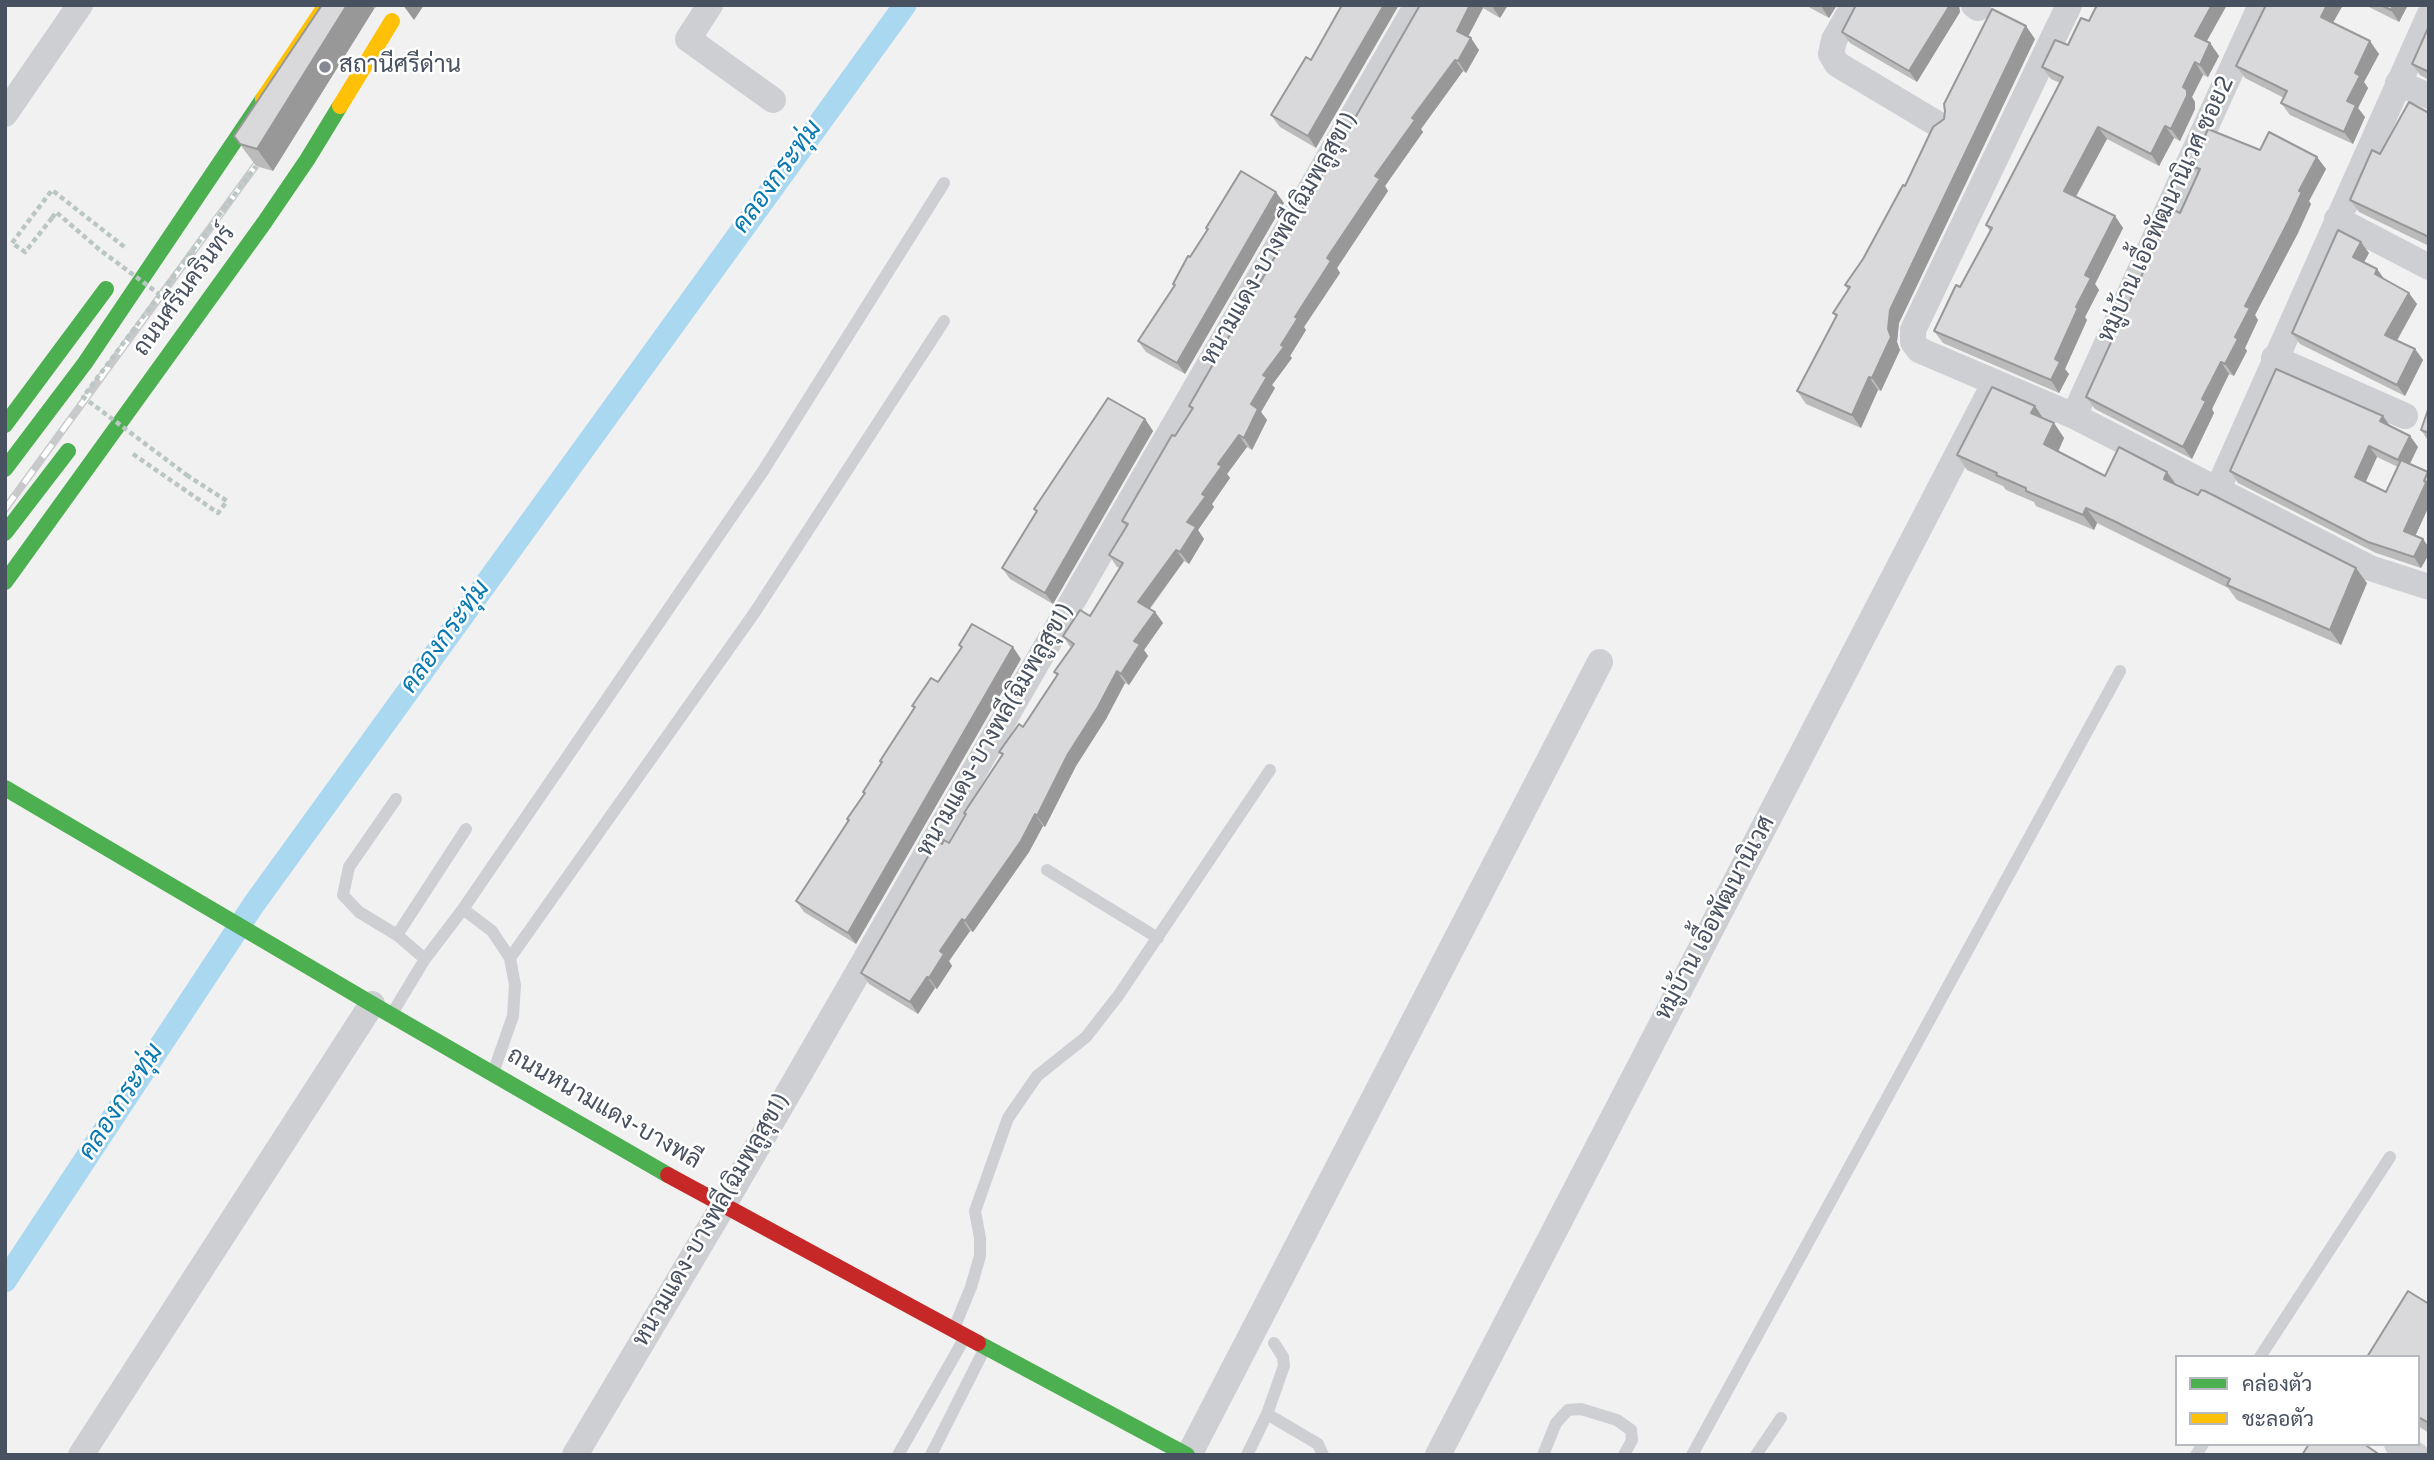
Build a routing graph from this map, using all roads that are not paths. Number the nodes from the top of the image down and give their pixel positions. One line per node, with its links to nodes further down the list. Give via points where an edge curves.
1 (80, 5): 13 (street)
2 (325, 5): 17 (main road, ถนนศรีนครินทร์); 29 (main road, ถนนศรีนครินทร์, via 85,363)
3 (404, 5): 10 (main road, ถนนศรีนครินทร์)
4 (710, 5): 14 (street, via 688,39)
5 (1417, 5): 49 (street, หนามแดง-บางพลี(ฉิมพลูสุข1))
6 (1854, 5): 15 (street, via 1834,40 1831,54 1837,64)
7 (2069, 5): 24 (street, via 1913,330 1919,350)
8 (2261, 5): 25 (street, หมู่บ้าน เอื้อพัฒนานิเวศ ซอย2)
9 (2429, 16): 11 (street)
10 (392, 21): 16 (main road, ถนนศรีนครินทร์); 32 (main road, ถนนศรีนครินทร์, via 307,160)
11 (2398, 83): 12 (street); 19 (street)
12 (2429, 96)
13 (10, 99)
14 (773, 100)
15 (1939, 125)
16 (285, 164)
17 (189, 180)
18 (944, 183): 41 (lane, via 763,471)
19 (2337, 219): 21 (street); 23 (street)
20 (133, 254): 27 (main road)
21 (2429, 267)
22 (944, 321): 44 (lane, via 755,612)
23 (2274, 358): 26 (street); 30 (street)
24 (1995, 382): 25 (street); 64 (street, หมู่บ้าน เอื้อพัฒนานิเวศ)
25 (2074, 416): 30 (street)
26 (2404, 416)
27 (5, 425)
28 (79, 437): 31 (main road)
29 (5, 469)
30 (2217, 491): 33 (street, via 2370,568)
31 (5, 533)
32 (5, 582)
33 (2429, 587)
34 (1600, 662): 61 (street)
35 (2120, 671): 66 (lane)
36 (1270, 769): 43 (lane)
37 (5, 788): 46 (main road, ถนนหนามแดง-บางพลี)
38 (396, 799): 42 (lane, via 349,867 343,895 359,912)
39 (466, 830): 42 (lane)
40 (1047, 870): 43 (lane)
41 (463, 909): 44 (lane, via 492,931); 45 (lane)
42 (397, 935): 45 (lane)
43 (1158, 938): 50 (lane, via 1086,1037 1037,1076 1008,1118 975,1211 979,1256)
44 (510, 958): 47 (lane, via 515,985 513,1016)
45 (425, 959): 46 (lane)
46 (382, 1010): 47 (main road, ถนนหนามแดง-บางพลี); 57 (street)
47 (493, 1073): 49 (main road, ถนนหนามแดง-บางพลี)
48 (2390, 1157): 53 (lane)
49 (723, 1206): 50 (main road, ถนนหนามแดง-บางพลี); 58 (street, หนามแดง-บางพลี(ฉิมพลูสุข1))
50 (959, 1333): 52 (main road, ถนนหนามแดง-บางพลี); 59 (lane)
51 (1274, 1343): 54 (lane, via 1284,1366)
52 (986, 1347): 60 (lane); 61 (main road, ถนนหนามแดง-บางพลี)
53 (2261, 1355)
54 (1266, 1414): 62 (lane); 63 (lane, via 1318,1444)
55 (1781, 1418): 67 (lane)
56 (1549, 1453): 65 (lane, via 1556,1423 1568,1410 1581,1409 1617,1420 1631,1430 1632,1440)
57 (81, 1455)
58 (575, 1455)
59 (898, 1455)
60 (931, 1455)
61 (1188, 1455)
62 (1247, 1455)
63 (1323, 1455)
64 (1438, 1455)
65 (1624, 1455)
66 (1692, 1455)
67 (1756, 1455)

